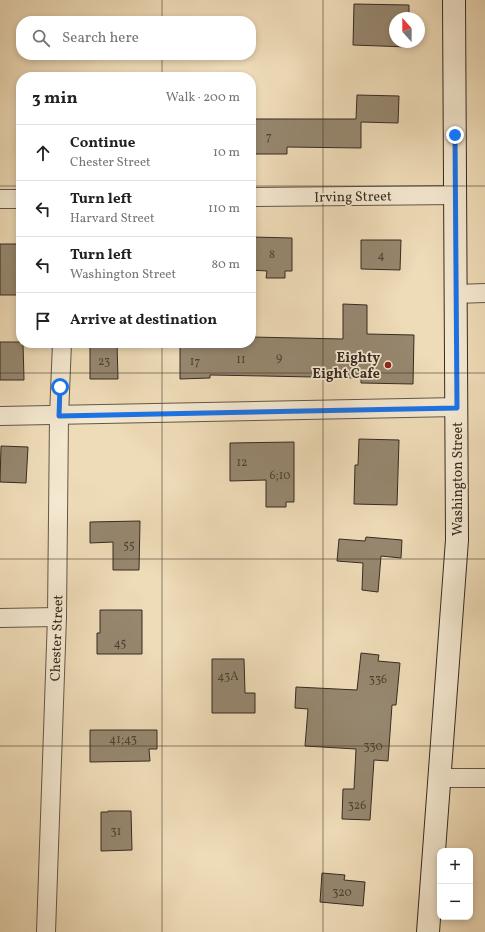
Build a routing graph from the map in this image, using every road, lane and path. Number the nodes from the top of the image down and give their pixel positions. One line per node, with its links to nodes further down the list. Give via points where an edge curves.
1 (454, 0): 2 (main road, Washington Street)
2 (456, 195): 3 (street, Irving Street); 7 (main road, Washington Street)
3 (256, 196)
4 (0, 199): 5 (street)
5 (16, 199)
6 (485, 293): 7 (street)
7 (456, 294): 9 (main road, Washington Street)
8 (62, 348): 11 (street, Chester Street)
9 (457, 408): 11 (street); 14 (main road, Washington Street, via 457,540)
10 (0, 416): 11 (street)
11 (59, 416): 12 (street, Chester Street)
12 (57, 617): 13 (street); 16 (street, Chester Street)
13 (0, 618)
14 (440, 778): 15 (street); 17 (main road, Washington Street)
15 (485, 778)
16 (46, 932)
17 (428, 932)

